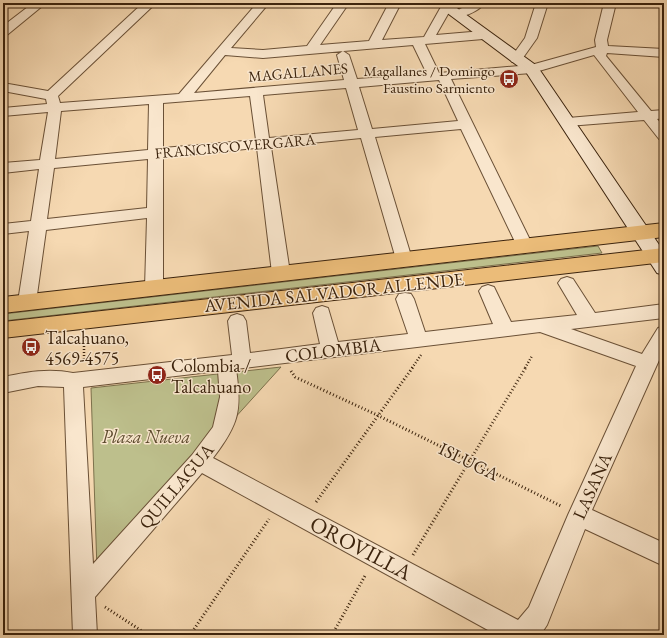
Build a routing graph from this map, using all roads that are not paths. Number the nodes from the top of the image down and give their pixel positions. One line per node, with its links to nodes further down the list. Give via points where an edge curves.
1 (40, 3): 10 (street)
2 (150, 3): 27 (street)
3 (263, 3): 15 (street)
4 (343, 3): 16 (street)
5 (395, 3): 13 (street)
6 (479, 3): 9 (street, via 472,8)
7 (542, 3): 19 (street, via 531,38)
8 (610, 3): 14 (street, via 601,40)
9 (447, 8): 11 (main road); 12 (street)
10 (3, 32)
11 (483, 35): 12 (street); 19 (main road)
12 (423, 41): 13 (street); 21 (street)
13 (372, 45): 16 (street)
14 (603, 49): 17 (street, MAGALLANES); 20 (street, MAGALLANES); 30 (street, via 600,56)
15 (222, 50): 16 (street, via 263,54); 25 (street)
16 (311, 50)
17 (664, 53)
18 (343, 55): 22 (street)
19 (516, 59): 20 (main road)
20 (532, 69): 21 (street, MAGALLANES); 31 (main road)
21 (439, 77): 22 (street, MAGALLANES); 32 (street)
22 (351, 84): 24 (street, MAGALLANES); 33 (street)
23 (3, 87): 27 (street)
24 (256, 92): 25 (street, MAGALLANES); 35 (street)
25 (182, 98): 26 (street, MAGALLANES)
26 (156, 100): 27 (street, MAGALLANES); 36 (street)
27 (53, 102): 28 (street, MAGALLANES); 37 (street)
28 (3, 112)
29 (664, 114): 30 (street)
30 (649, 116): 31 (street); 34 (street)
31 (568, 122): 43 (main road)
32 (467, 124): 33 (street, FRANCISCO VERGARA); 44 (street)
33 (366, 134): 35 (street, FRANCISCO VERGARA); 45 (street)
34 (664, 136)
35 (263, 143): 36 (street, FRANCISCO VERGARA); 47 (street)
36 (156, 154): 37 (street, FRANCISCO VERGARA); 39 (street)
37 (47, 164): 38 (street, FRANCISCO VERGARA); 40 (street)
38 (3, 168)
39 (155, 212): 40 (street); 49 (street)
40 (38, 225): 41 (street); 52 (street)
41 (3, 229)
42 (664, 230): 43 (highway, AVENIDA SALVADOR ALLENDE)
43 (640, 233): 44 (highway, AVENIDA SALVADOR ALLENDE); 46 (main road)
44 (525, 246): 45 (highway, AVENIDA SALVADOR ALLENDE)
45 (404, 259): 47 (highway, AVENIDA SALVADOR ALLENDE)
46 (661, 259): 59 (highway, AVENIDA SALVADOR ALLENDE)
47 (281, 273): 49 (highway, AVENIDA SALVADOR ALLENDE)
48 (567, 283): 56 (street)
49 (154, 288): 52 (highway, AVENIDA SALVADOR ALLENDE)
50 (488, 291): 60 (street)
51 (405, 299): 62 (street)
52 (26, 302): 53 (highway, AVENIDA SALVADOR ALLENDE)
53 (3, 305)
54 (664, 311): 56 (street, COLOMBIA)
55 (322, 313): 63 (street)
56 (590, 320): 58 (street, COLOMBIA)
57 (237, 321): 65 (street, QUILLAGUA)
58 (541, 326): 60 (street, COLOMBIA); 64 (street)
59 (3, 330)
60 (505, 330): 62 (street, COLOMBIA)
61 (664, 333): 64 (street, LASANA)
62 (422, 345): 63 (street, COLOMBIA)
63 (331, 350): 65 (street, COLOMBIA)
64 (654, 360): 69 (street, LASANA)
65 (234, 362): 66 (street, COLOMBIA); 68 (street, QUILLAGUA, via 226,420 221,432)
66 (78, 380): 67 (street, COLOMBIA, via 41,378); 71 (street)
67 (3, 385)
68 (199, 461): 71 (street, QUILLAGUA); 73 (street, OROVILLA)
69 (579, 515): 70 (street); 73 (street, LASANA, via 538,616)
70 (664, 555)
71 (83, 593): 72 (street)
72 (85, 635)
73 (520, 635)

